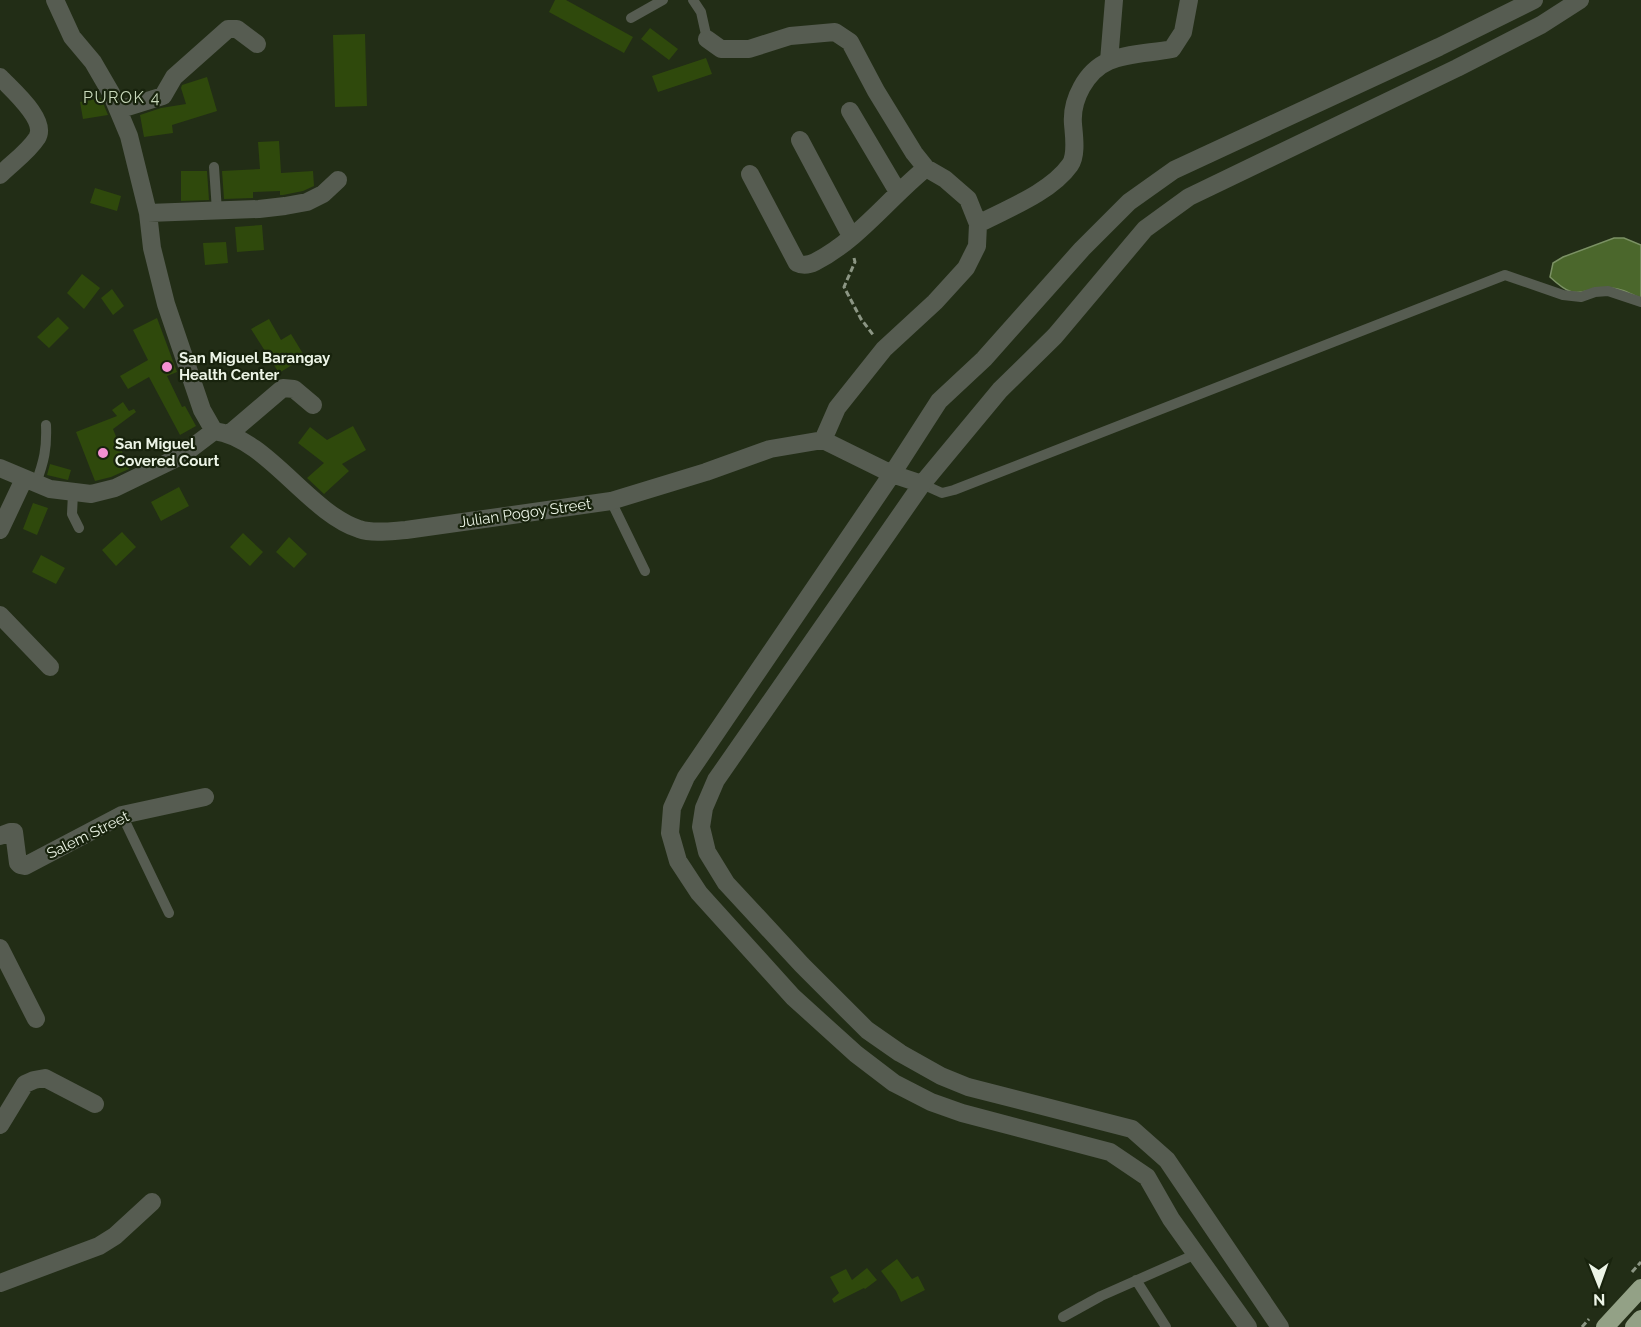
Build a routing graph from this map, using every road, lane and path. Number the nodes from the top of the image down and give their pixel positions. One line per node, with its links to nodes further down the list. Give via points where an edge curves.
1 (55, 0): 13 (street, via 72,37 93,62)
2 (663, 0): 8 (lane)
3 (693, 0): 9 (lane, via 701,12)
4 (1114, 0): 11 (street)
5 (1189, 0): 11 (street, via 1183,32 1172,49)
6 (1534, 0): 33 (street, via 1174,170 1129,202 984,359 939,401)
7 (1580, 0): 35 (street, via 1531,31 1189,197 1146,230 1055,336 1000,390)
8 (631, 18)
9 (707, 39): 17 (street, via 721,49 749,49 790,36 835,32 850,42)
10 (257, 44): 13 (street, via 237,29 228,29 174,77 163,96)
11 (1109, 61): 24 (street, via 1081,87 1074,106 1072,163 1058,178 1024,201)
12 (0, 77): 19 (street, via 36,117 40,131)
13 (118, 110): 23 (street, via 129,136)
14 (850, 111): 21 (street)
15 (800, 140): 25 (street)
16 (214, 167): 22 (lane)
17 (926, 168): 21 (street); 24 (street, via 968,199)
18 (750, 174): 25 (street, via 797,263 814,263)
19 (0, 175)
20 (338, 180): 22 (street, via 307,202)
21 (898, 192): 25 (street)
22 (217, 211): 23 (street)
23 (148, 213): 30 (street, via 166,304 202,410)
24 (978, 224): 27 (street, via 977,246 966,268)
25 (851, 236): 27 (path, via 855,262 844,287 861,319)
26 (1641, 302): 35 (lane, via 1608,291 1581,297 1563,295 1505,275 954,490 942,493)
27 (885, 349): 31 (street, via 837,408)
28 (313, 405): 30 (street, via 294,389 283,388)
29 (46, 425): 34 (lane, via 45,459)
30 (222, 432): 36 (street, via 115,488 91,494); 37 (street, Julian Pogoy Street, via 236,436 334,516 373,532)
31 (823, 440): 33 (street); 37 (street, Julian Pogoy Street, via 770,449)
32 (0, 468): 34 (street)
33 (892, 474): 35 (street); 52 (street, via 686,777 672,808 670,832 678,861 699,893 793,997 894,1083 962,1113 1110,1152 1147,1178)
34 (30, 481): 36 (street); 39 (street)
35 (922, 484): 60 (street, via 716,780 701,827 707,852 726,883 802,965 867,1030 900,1053 968,1087 1132,1129 1167,1160)
36 (73, 493): 38 (lane, via 72,514)
37 (610, 501): 40 (lane)
38 (79, 528)
39 (0, 530)
40 (645, 571)
41 (0, 615): 42 (street)
42 (50, 667)
43 (205, 797): 44 (street, Salem Street)
44 (122, 815): 45 (street, Salem Street, via 25,866 18,863 14,832); 46 (lane)
45 (0, 836)
46 (169, 913)
47 (0, 948): 48 (street)
48 (36, 1019)
49 (95, 1104): 50 (street, via 45,1078 34,1080 25,1084)
50 (0, 1125)
51 (152, 1203): 54 (street, via 99,1246)
52 (1196, 1254): 53 (lane); 59 (street)
53 (1136, 1280): 56 (lane); 58 (lane)
54 (0, 1283)
55 (1641, 1288): 61 (highway)
56 (1063, 1317)
57 (1641, 1319): 62 (highway)
58 (1166, 1327)
59 (1248, 1327)
60 (1281, 1327)
61 (1605, 1327)
62 (1634, 1327)

